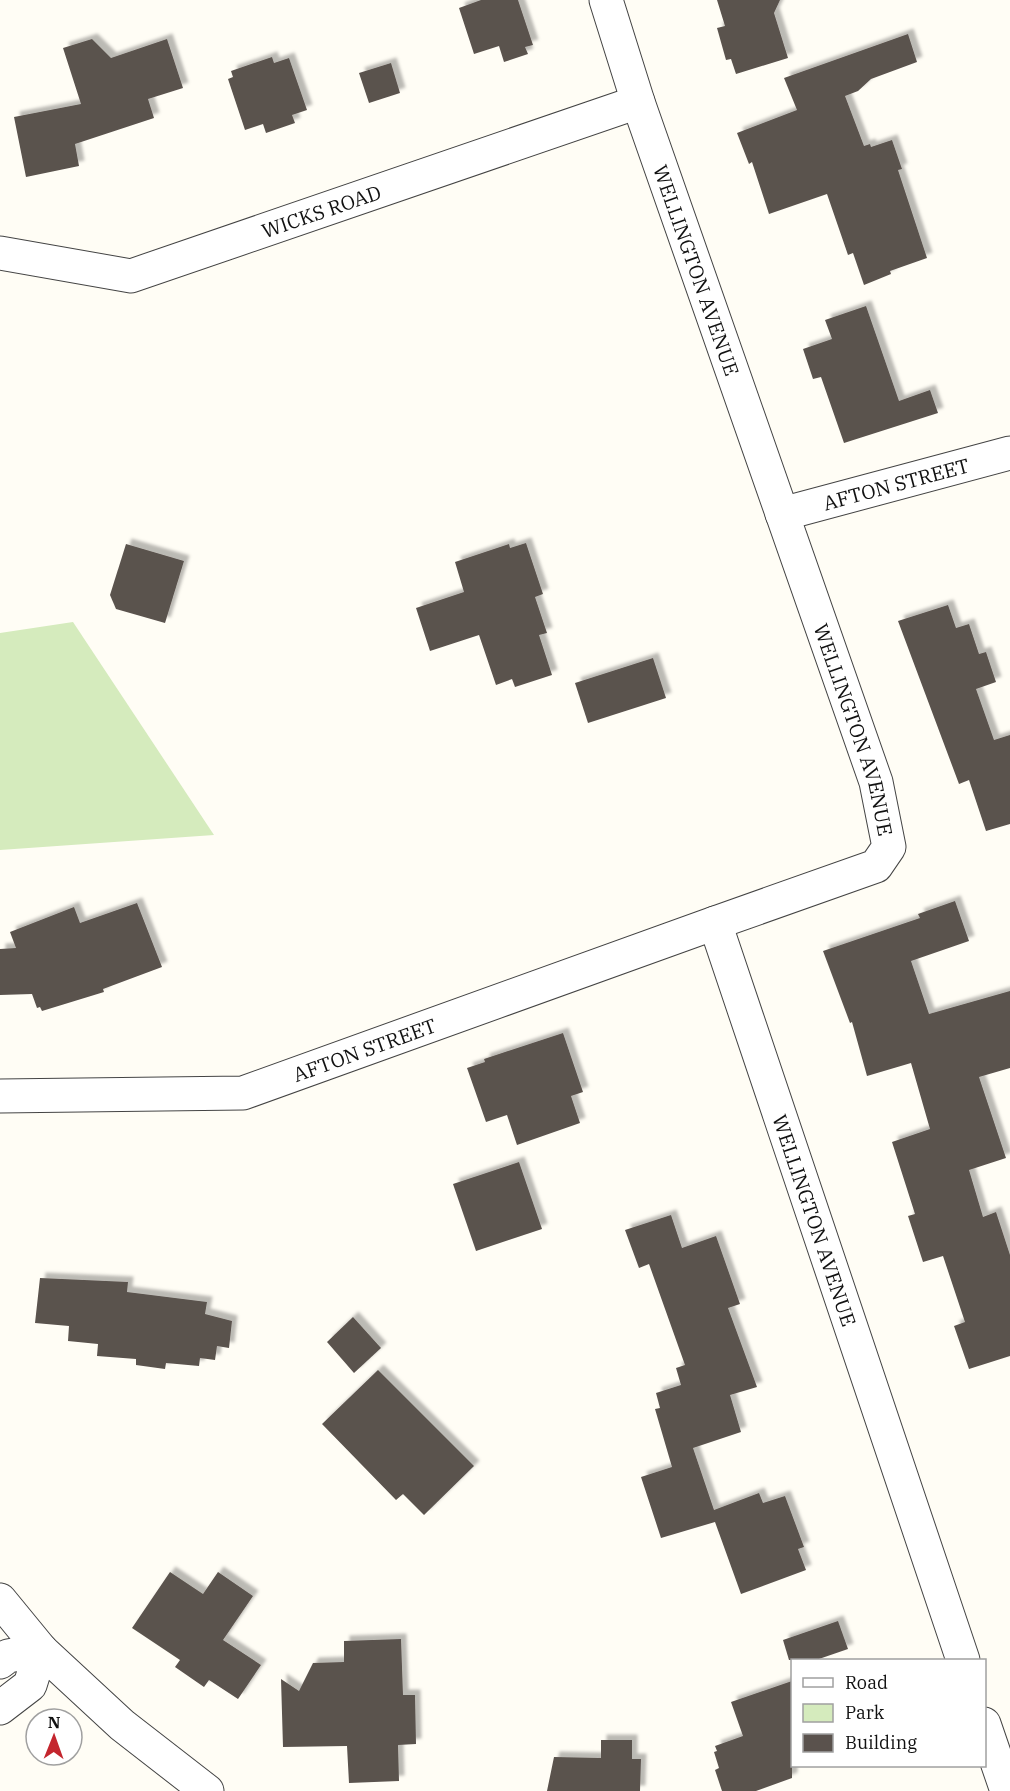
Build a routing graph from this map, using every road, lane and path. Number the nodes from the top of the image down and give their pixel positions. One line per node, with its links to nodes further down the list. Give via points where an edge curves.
1 (606, 0): 2 (street, WELLINGTON AVENUE)
2 (638, 102): 3 (street, WICKS ROAD, via 131,276); 5 (street, WELLINGTON AVENUE)
3 (0, 253)
4 (1010, 453): 5 (street, AFTON STREET)
5 (782, 514): 6 (street, WELLINGTON AVENUE, via 876,783 889,847 876,866)
6 (715, 923): 7 (street, AFTON STREET, via 243,1093); 10 (street, WELLINGTON AVENUE)
7 (0, 1096)
8 (0, 1600): 9 (street)
9 (41, 1650): 11 (street, via 8,1656); 12 (street, via 30,1685); 14 (street, via 122,1725)
10 (963, 1659)
11 (0, 1662)
12 (0, 1708)
13 (986, 1730): 15 (street)
14 (207, 1791)
15 (1007, 1791)

